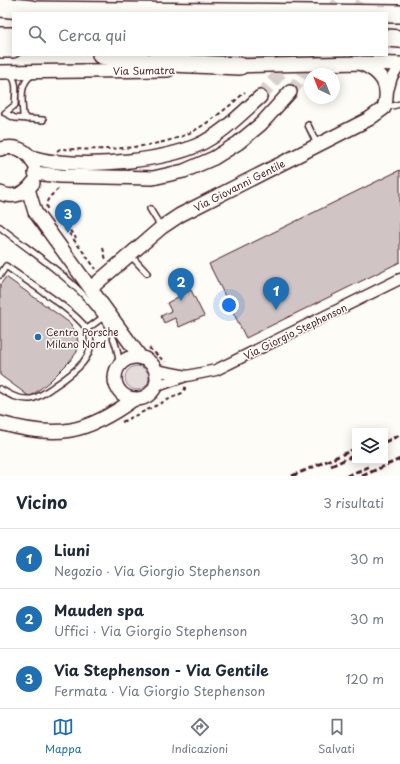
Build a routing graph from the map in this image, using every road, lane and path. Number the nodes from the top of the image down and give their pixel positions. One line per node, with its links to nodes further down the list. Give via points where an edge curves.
1 (0, 7): 3 (highway)
2 (0, 10): 3 (highway)
3 (31, 10): 4 (highway)
4 (216, 12)
5 (388, 14): 6 (highway)
6 (400, 14)
7 (0, 36): 8 (highway)
8 (12, 36)
9 (388, 38): 10 (highway)
10 (400, 39)
11 (0, 49): 12 (highway)
12 (12, 49)
13 (108, 56): 16 (highway, via 147,62)
14 (360, 63): 15 (street, Via Sumatra); 16 (street, Via Sumatra); 19 (street, via 376,70)
15 (400, 64): 19 (street, via 392,77)
16 (240, 66): 18 (street, Via Sumatra)
17 (2, 72): 18 (street, Via Sumatra); 25 (lane, via 13,77 16,86 14,105 5,113)
18 (46, 72): 25 (lane, via 34,74 27,79 22,90 23,115)
19 (388, 91): 24 (street)
20 (245, 92): 30 (path, via 215,117 182,137 132,148)
21 (290, 92): 32 (street, via 261,124 238,143 214,158 184,171 153,178)
22 (260, 97): 31 (street, via 222,130 199,144 174,154 94,162 58,162)
23 (400, 104): 24 (lane, Via Giovanni Gentile)
24 (384, 108): 28 (street, Via Giovanni Gentile, via 369,119)
25 (28, 120): 26 (lane)
26 (42, 120)
27 (308, 125): 28 (lane)
28 (318, 145): 41 (street, Via Giovanni Gentile, via 180,215)
29 (0, 149): 31 (street, via 17,148)
30 (58, 150)
31 (31, 157): 32 (street)
32 (35, 173): 34 (street)
33 (61, 183): 37 (path, via 46,202)
34 (28, 189): 35 (street, via 13,196); 50 (street, via 35,212)
35 (0, 194)
36 (150, 209): 41 (lane)
37 (49, 213)
38 (54, 218): 46 (path)
39 (61, 220): 42 (path)
40 (0, 227): 51 (lane, via 70,282)
41 (162, 227): 44 (street, Via Giovanni Gentile)
42 (76, 238)
43 (104, 248): 45 (path)
44 (130, 255): 47 (lane); 50 (street, Via Giovanni Gentile)
45 (106, 261)
46 (99, 271)
47 (147, 273)
48 (0, 275): 52 (lane, via 6,266 76,317)
49 (400, 279): 57 (street, Via Giorgio Stephenson, via 229,364 205,373)
50 (91, 288): 53 (street)
51 (102, 318): 52 (lane); 55 (lane, via 117,344)
52 (87, 329): 59 (lane, via 91,347 86,360 72,375 32,399 15,398)
53 (144, 352): 54 (path); 55 (street, via 129,358); 56 (street)
54 (169, 365)
55 (119, 366): 60 (street, via 115,379 117,387 124,396)
56 (155, 370): 57 (street, Via Giorgio Stephenson); 58 (street)
57 (187, 376): 58 (street, Via Giorgio Stephenson)
58 (154, 387): 60 (street, via 145,397)
59 (0, 389)
60 (134, 399): 61 (street, via 106,418 77,429 40,432)
61 (0, 423)

